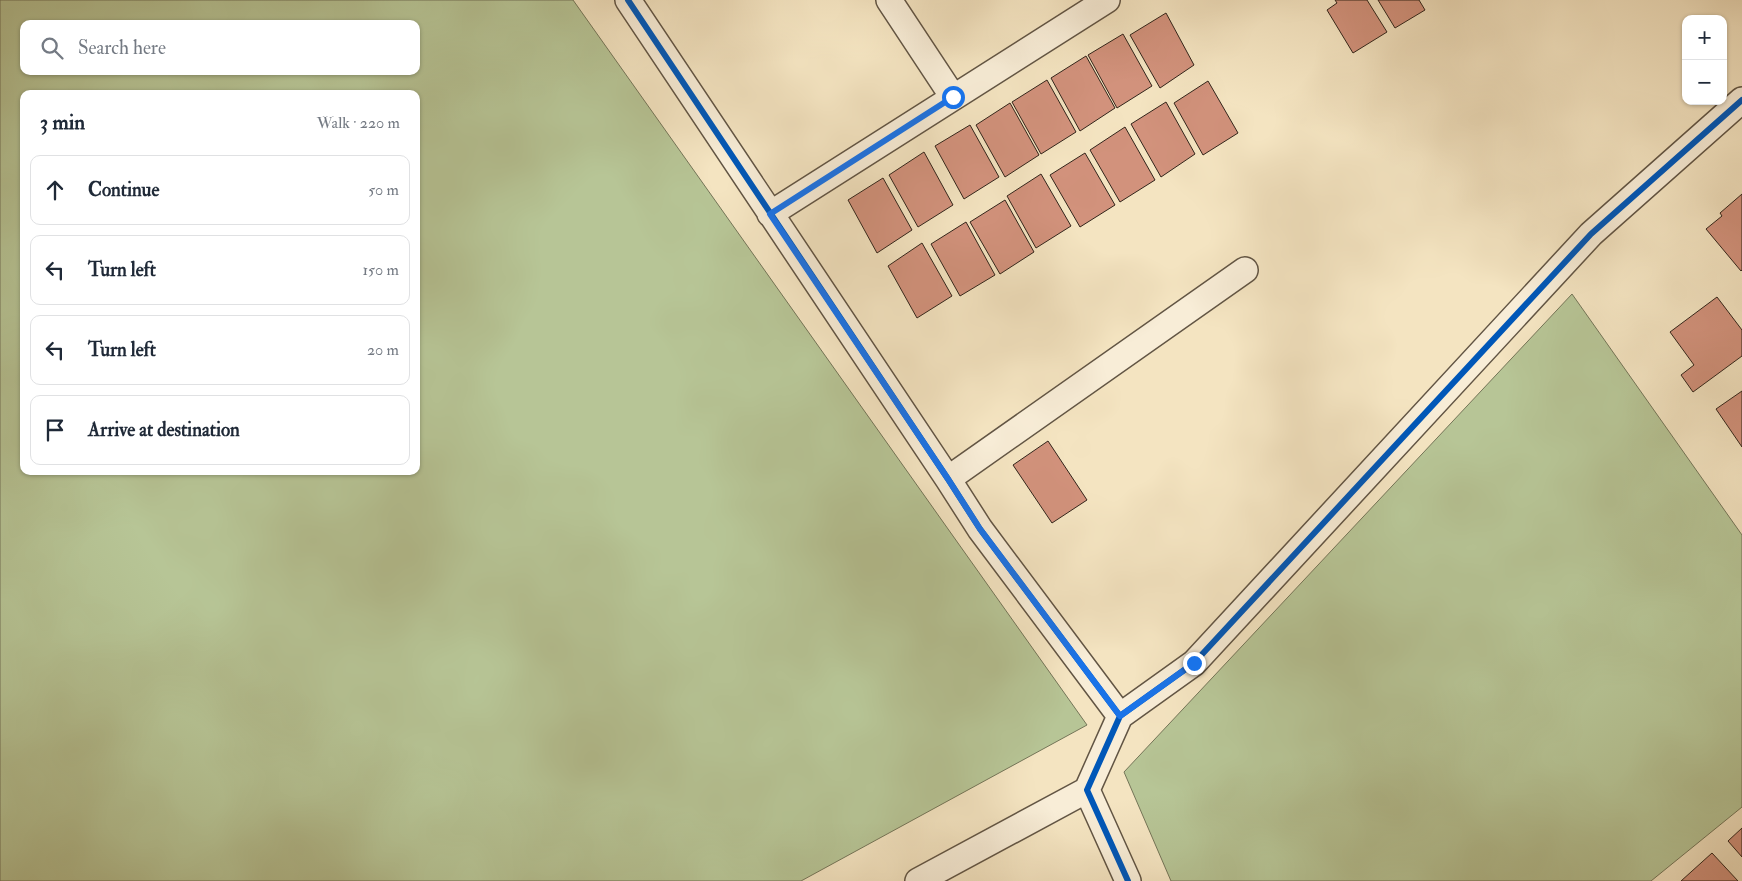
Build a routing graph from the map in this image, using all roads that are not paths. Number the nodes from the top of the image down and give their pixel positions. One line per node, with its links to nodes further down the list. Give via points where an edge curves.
1 (628, 0): 6 (street)
2 (889, 0): 4 (street)
3 (1107, 0): 4 (street)
4 (953, 97): 6 (street)
5 (1742, 100): 9 (street, via 1592,234 1194,663)
6 (770, 214): 8 (street)
7 (1245, 270): 8 (street)
8 (948, 479): 9 (street, via 980,529)
9 (1120, 716): 10 (street)
10 (1087, 790): 11 (street); 12 (street)
11 (918, 881)
12 (1128, 881)

